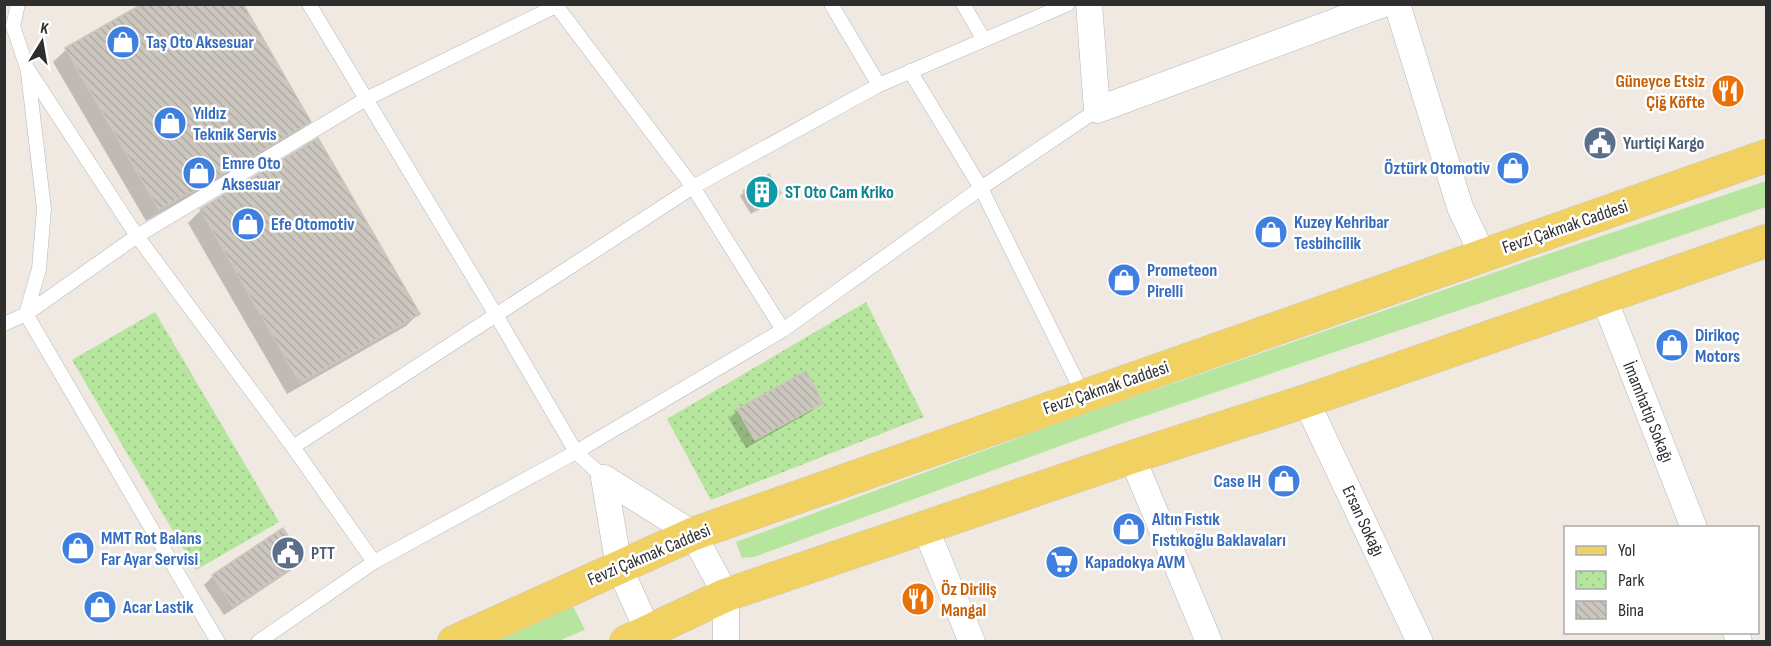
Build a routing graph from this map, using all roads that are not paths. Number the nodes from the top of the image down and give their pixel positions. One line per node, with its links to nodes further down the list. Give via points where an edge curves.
1 (18, 4): 10 (lane)
2 (309, 4): 15 (lane)
3 (831, 4): 14 (lane)
4 (963, 4): 11 (lane)
5 (1068, 4): 11 (lane)
6 (1089, 4): 16 (street)
7 (1383, 4): 16 (street)
8 (1397, 4): 22 (street, via 1460,207)
9 (556, 5): 15 (lane); 18 (lane)
10 (9, 25): 12 (lane)
11 (984, 40): 13 (lane)
12 (27, 68): 20 (lane); 24 (lane, via 44,209 39,269)
13 (910, 71): 14 (lane); 19 (lane)
14 (879, 85): 18 (lane)
15 (366, 99): 20 (lane); 25 (lane)
16 (1097, 110): 19 (lane)
17 (1767, 156): 22 (main road, Fevzi Çakmak Caddesi)
18 (693, 187): 25 (lane); 27 (lane)
19 (981, 188): 27 (lane); 28 (lane)
20 (137, 236): 24 (lane); 30 (lane)
21 (1767, 241): 23 (main road)
22 (1484, 256): 28 (main road, Fevzi Çakmak Caddesi)
23 (1603, 296): 29 (main road); 34 (street, İmamhatip Sokağı)
24 (26, 314): 26 (lane); 41 (lane)
25 (496, 315): 30 (lane); 31 (lane)
26 (4, 324)
27 (783, 330): 31 (lane)
28 (1084, 396): 36 (main road, Fevzi Çakmak Caddesi)
29 (1306, 401): 32 (main road); 47 (street, Ersan Sokağı)
30 (293, 447): 37 (lane)
31 (576, 452): 33 (lane); 37 (lane)
32 (1132, 457): 35 (main road); 46 (street)
33 (604, 478): 36 (street); 38 (street)
34 (1693, 526)
35 (925, 527): 39 (main road); 45 (street)
36 (693, 534): 38 (main road, Fevzi Çakmak Caddesi); 39 (street)
37 (374, 562): 42 (lane)
38 (619, 567): 40 (street); 43 (main road, Fevzi Çakmak Caddesi)
39 (726, 595): 40 (main road); 44 (street)
40 (643, 638)
41 (218, 642)
42 (258, 642)
43 (454, 642)
44 (726, 642)
45 (972, 642)
46 (1209, 642)
47 (1420, 642)

